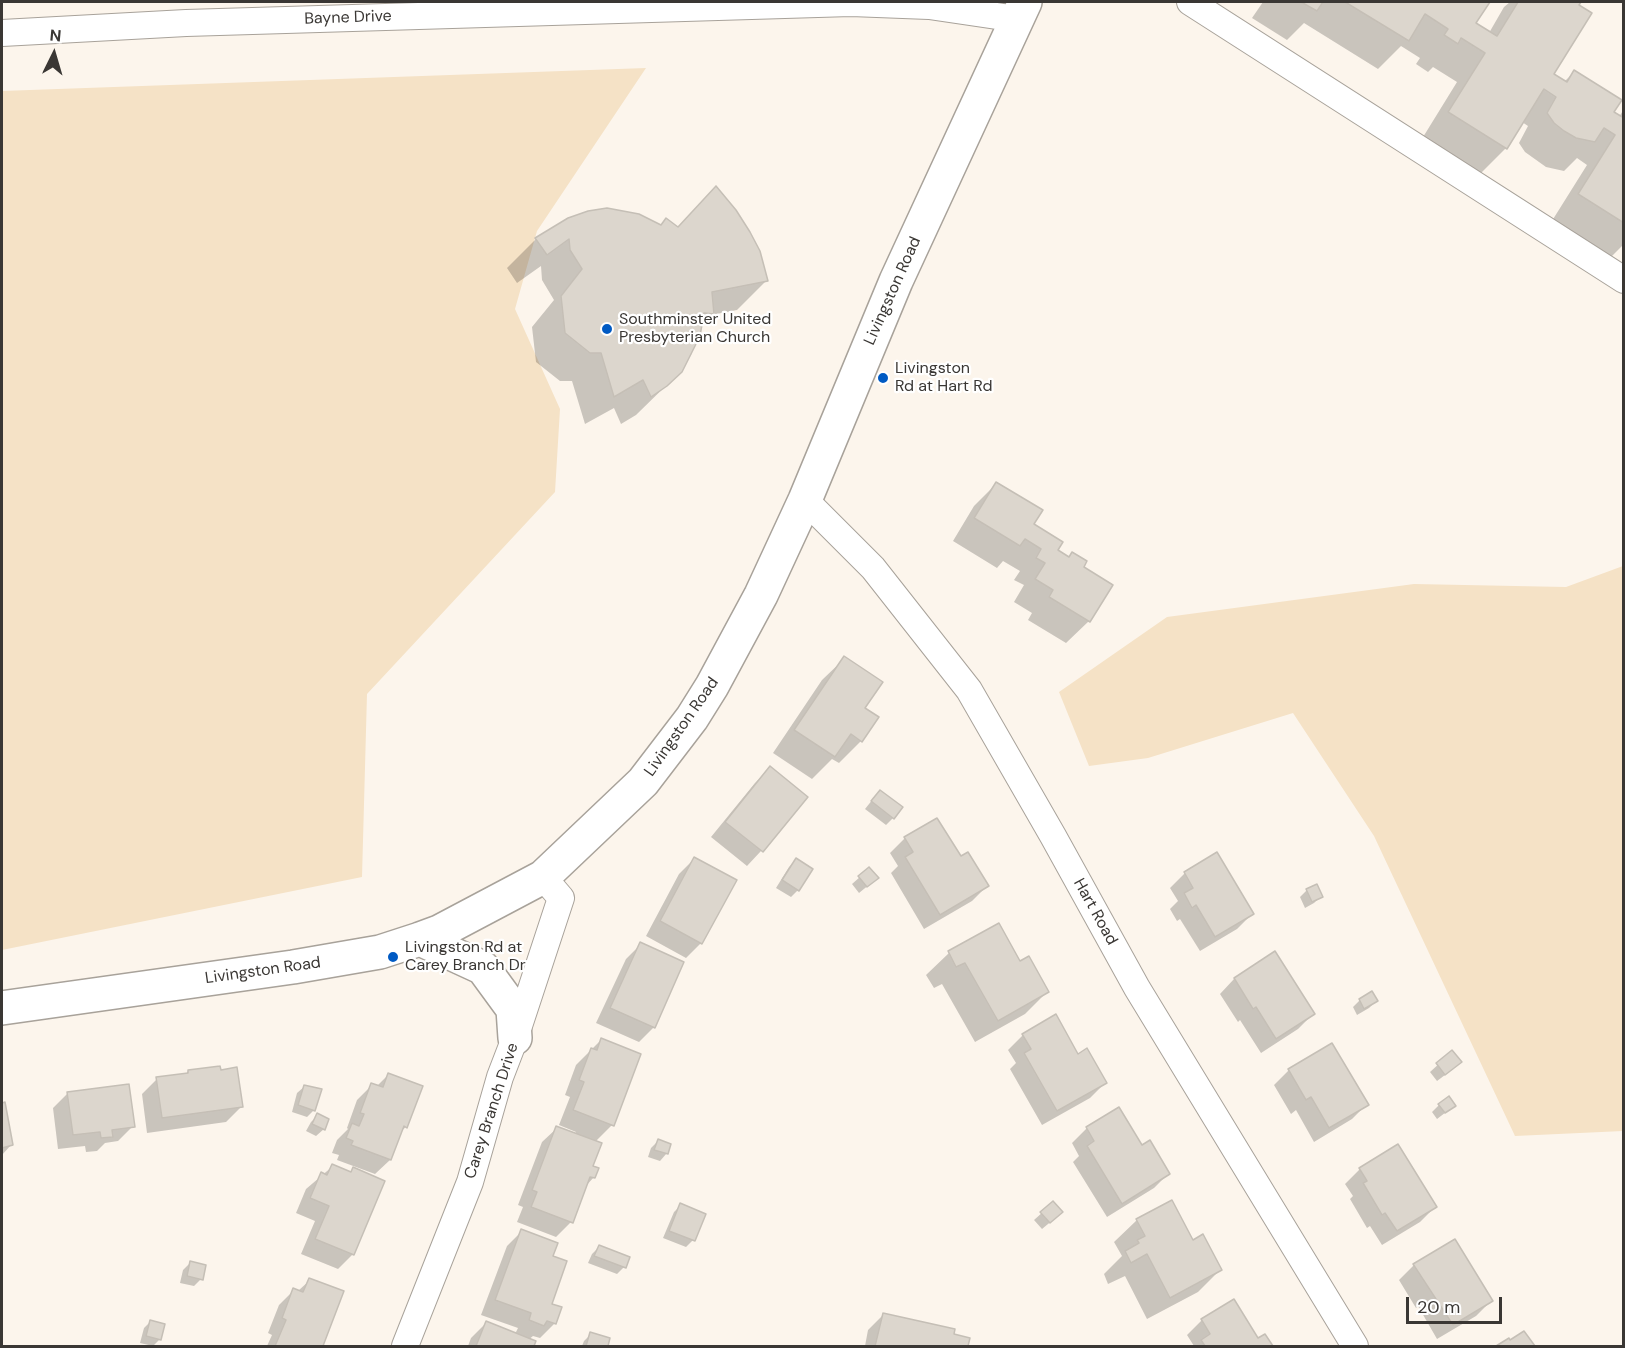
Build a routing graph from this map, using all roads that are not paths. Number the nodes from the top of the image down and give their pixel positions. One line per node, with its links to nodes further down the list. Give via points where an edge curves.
1 (1190, 2): 4 (street)
2 (1021, 10): 3 (street, Bayne Drive, via 851,3 197,22); 5 (main road, Livingston Road, via 896,281)
3 (2, 33)
4 (1623, 280)
5 (805, 500): 6 (main road, Livingston Road, via 761,595 692,718 643,782); 11 (street, Hart Road, via 873,568 969,690 1137,988)
6 (543, 876): 7 (main road, Livingston Road); 9 (street, Carey Branch Drive, via 561,898)
7 (420, 939): 8 (main road, Livingston Road, via 380,952 304,965); 9 (main road, via 483,968 513,1009)
8 (2, 1008)
9 (515, 1038): 10 (street, Carey Branch Drive, via 470,1182)
10 (405, 1347)
11 (1355, 1347)

